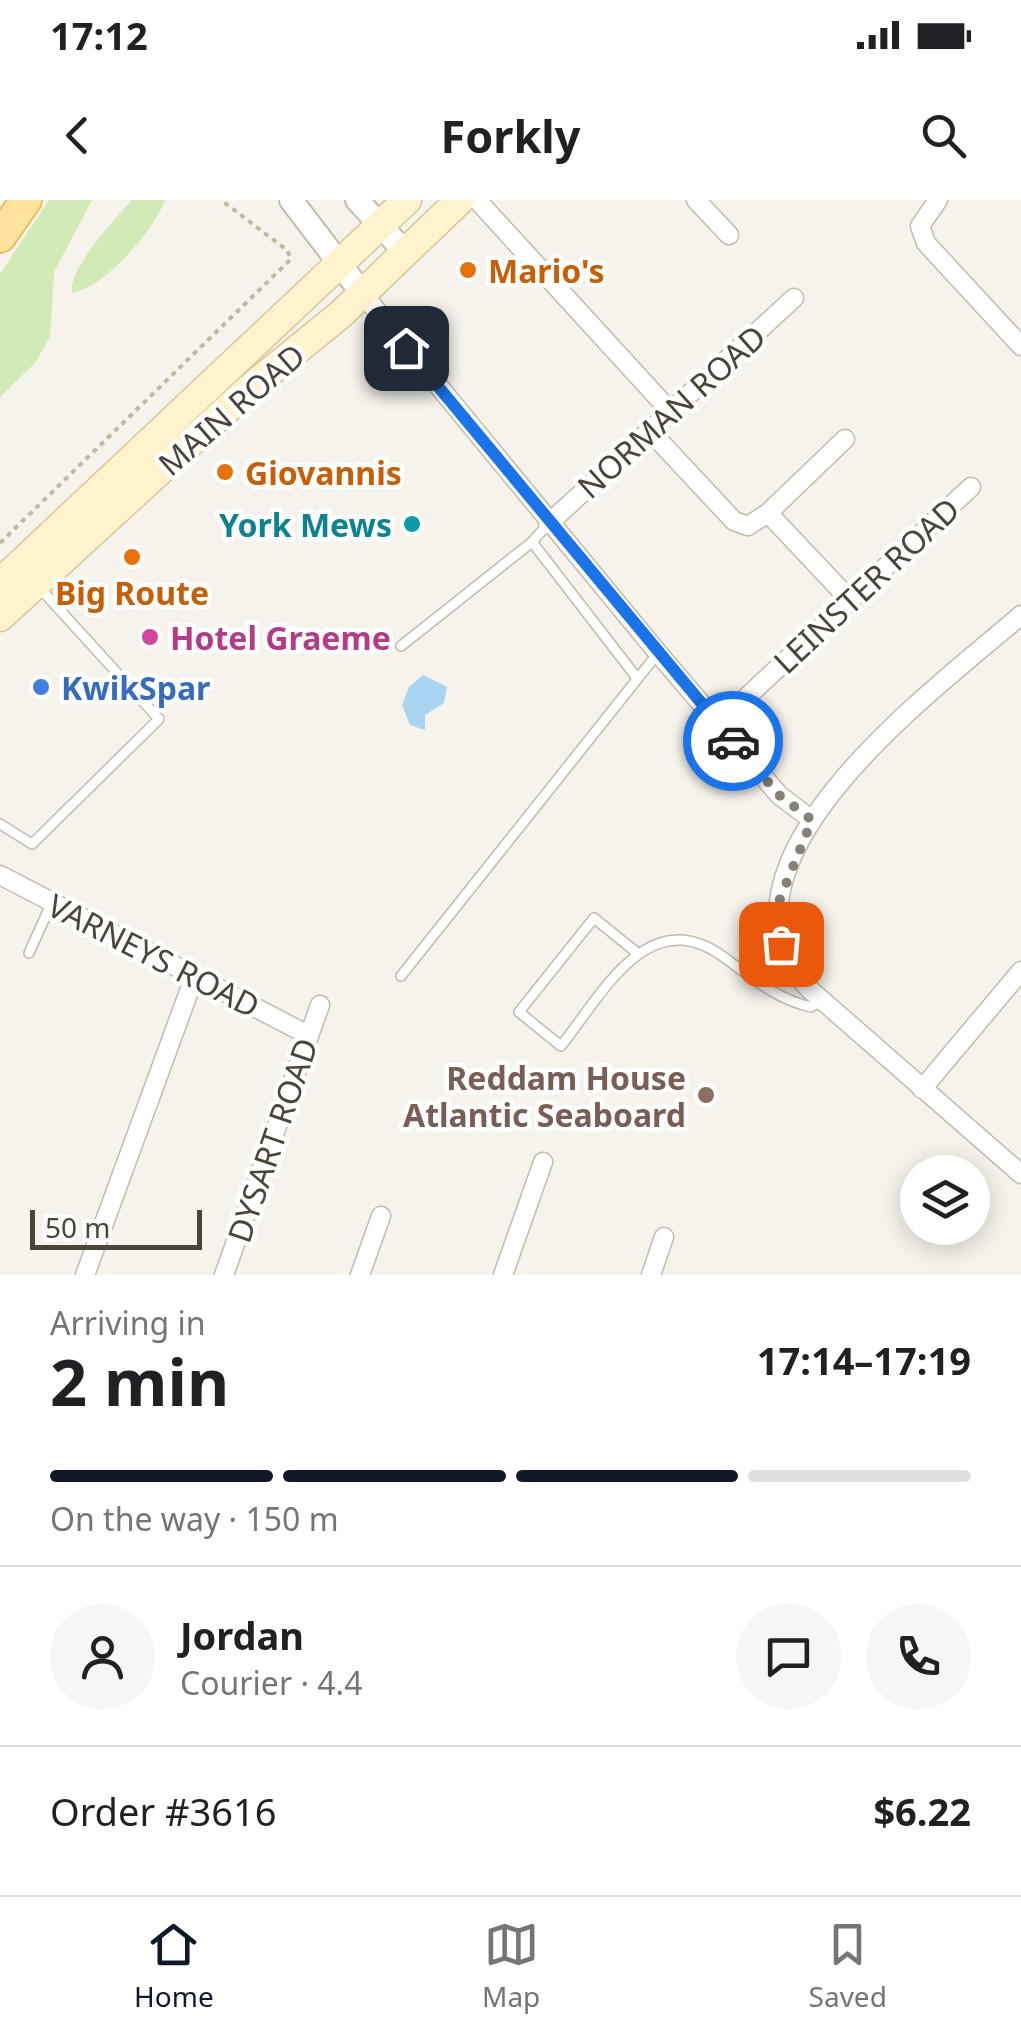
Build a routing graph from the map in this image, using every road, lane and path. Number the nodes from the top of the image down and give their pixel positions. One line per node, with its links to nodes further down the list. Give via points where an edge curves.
1 (26, 200): 12 (main road)
2 (221, 200): 25 (path, via 291,259)
3 (291, 200): 14 (street)
4 (356, 200): 10 (street)
5 (407, 200): 10 (main road, MAIN ROAD)
6 (460, 200): 13 (main road, MAIN ROAD)
7 (477, 200): 18 (street)
8 (696, 200): 11 (street)
9 (938, 200): 17 (street, via 920,226 926,243)
10 (380, 225): 13 (street); 14 (main road, MAIN ROAD)
11 (729, 234)
12 (0, 237)
13 (405, 252): 15 (main road, MAIN ROAD)
14 (340, 262): 15 (street); 26 (main road, MAIN ROAD)
15 (362, 293): 23 (street); 26 (main road, MAIN ROAD)
16 (794, 298): 18 (street, NORMAN ROAD)
17 (1021, 346)
18 (670, 411): 19 (street, NORMAN ROAD)
19 (650, 430): 22 (street, via 734,521 748,526); 23 (street, NORMAN ROAD)
20 (845, 439): 22 (street)
21 (971, 486): 27 (street, LEINSTER ROAD)
22 (768, 512): 27 (street)
23 (548, 524): 24 (lane); 31 (street)
24 (532, 542): 30 (lane); 32 (lane)
25 (0, 543)
26 (18, 578): 29 (main road, MAIN ROAD); 35 (lane, via 159,719 32,844)
27 (850, 600): 33 (street, LEINSTER ROAD)
28 (1021, 614): 34 (street, via 873,746)
29 (0, 617)
30 (401, 646)
31 (658, 653): 32 (lane); 33 (street)
32 (637, 678): 44 (lane)
33 (718, 724): 34 (street, via 779,795)
34 (812, 820): 40 (street, via 778,904 781,944)
35 (0, 824)
36 (0, 875): 37 (street, VARNEYS ROAD)
37 (52, 902): 39 (lane); 43 (street, VARNEYS ROAD)
38 (636, 952): 38 (lane, via 562,1046 519,1012 594,918); 42 (lane, via 674,940 702,940)
39 (28, 953)
40 (795, 971): 42 (lane); 45 (street)
41 (1021, 971): 48 (street)
42 (746, 973): 45 (lane, via 774,996 811,1007)
43 (195, 975): 47 (street, VARNEYS ROAD); 53 (street)
44 (400, 976)
45 (822, 1001): 48 (street)
46 (320, 1006): 47 (street, DYSART ROAD)
47 (308, 1035): 54 (street, DYSART ROAD)
48 (922, 1089): 50 (street)
49 (543, 1162): 56 (street)
50 (1021, 1174)
51 (382, 1216): 55 (street)
52 (664, 1237): 57 (street)
53 (84, 1275)
54 (224, 1275)
55 (360, 1275)
56 (503, 1275)
57 (651, 1275)

